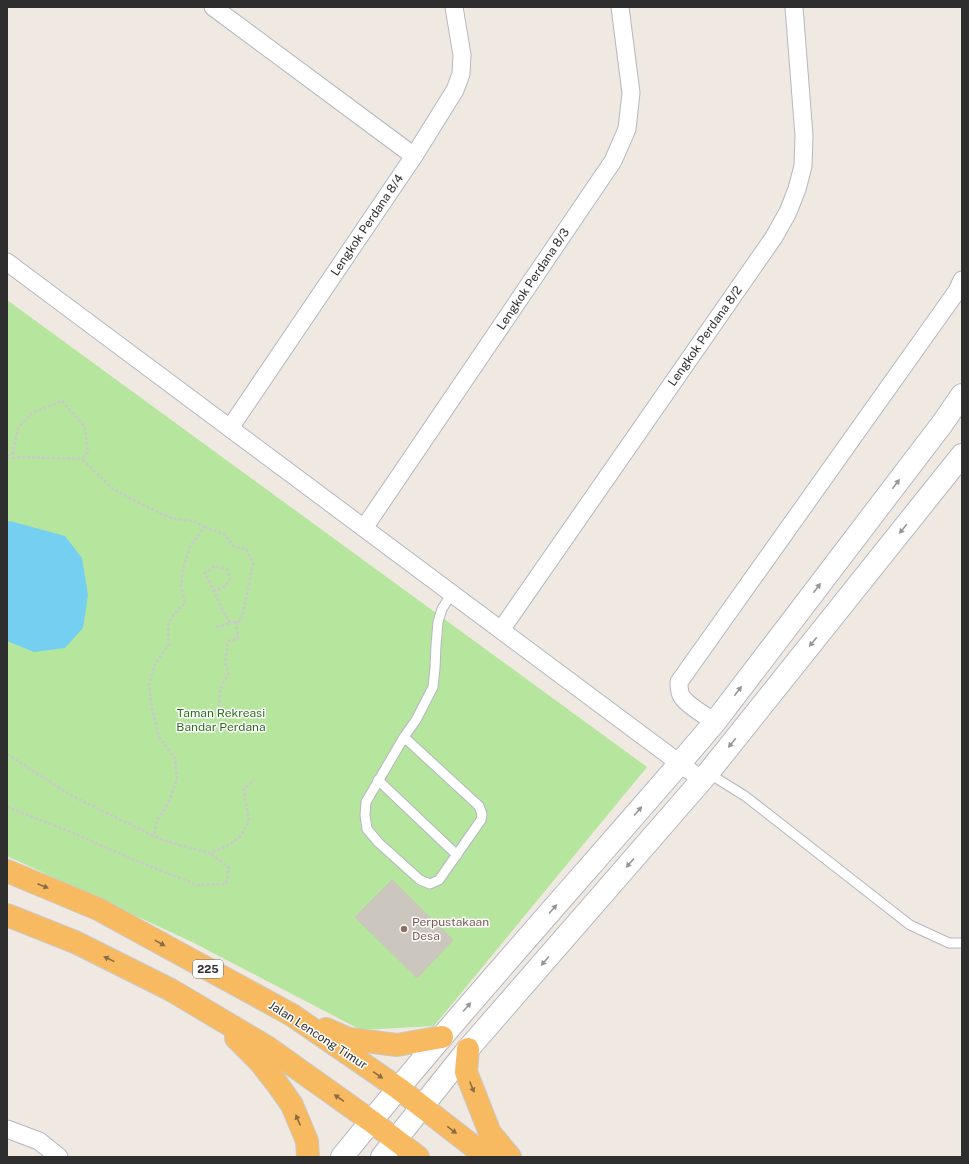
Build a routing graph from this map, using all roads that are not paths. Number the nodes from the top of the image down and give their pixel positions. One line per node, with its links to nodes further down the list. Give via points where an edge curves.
1 (213, 7): 5 (street)
2 (454, 7): 5 (street, Lengkok Perdana 8/4, via 462,55 461,74 455,90)
3 (620, 7): 11 (street, Lengkok Perdana 8/3, via 631,93 627,129 613,161)
4 (794, 7): 13 (street, Lengkok Perdana 8/2, via 804,136 803,166 788,212 774,237)
5 (414, 156): 9 (street, Lengkok Perdana 8/4)
6 (7, 262): 9 (street)
7 (962, 280): 14 (street, via 958,290 679,682 681,696 687,703)
8 (962, 395): 14 (street, one-way to 8)
9 (230, 428): 11 (street)
10 (962, 455): 17 (street, one-way to 17)
11 (364, 528): 12 (street)
12 (452, 593): 13 (street); 15 (lane, via 442,609 438,622 433,687)
13 (501, 630): 16 (street)
14 (714, 722): 16 (street)
15 (404, 737): 18 (lane); 19 (lane, via 479,806 481,820)
16 (680, 763): 17 (street); 25 (street, one-way to 16)
17 (705, 777): 22 (lane, via 745,796 910,925 949,943); 26 (street, one-way to 26)
18 (378, 780): 19 (lane); 19 (lane, via 366,802 365,815 367,829 378,844 420,880 430,884 439,880)
19 (457, 854)
20 (7, 871): 24 (highway, Jalan Lencong Timur / 225, one-way to 24, via 98,910)
21 (7, 915): 23 (highway, one-way to 21, via 75,942)
22 (962, 942)
23 (171, 990): 29 (highway, one-way to 23, via 267,1047); 33 (highway, one-way to 23, via 307,1141 292,1105 260,1062 218,1022)
24 (292, 1015): 25 (highway, via 349,1039 397,1045); 27 (highway, Jalan Lencong Timur / 225, one-way to 27)
25 (442, 1036): 27 (street)
26 (468, 1049): 28 (street); 38 (highway, one-way to 38, via 466,1072 490,1133)
27 (398, 1088): 28 (highway, Jalan Lencong Timur / 225); 29 (street)
28 (421, 1106): 31 (street); 37 (highway, Jalan Lencong Timur / 225, one-way to 37)
29 (371, 1121): 31 (highway); 34 (street)
30 (7, 1129): 32 (street, via 39,1141)
31 (396, 1139): 35 (street); 36 (highway)
32 (59, 1157)
33 (308, 1157)
34 (342, 1157)
35 (382, 1157)
36 (418, 1157)
37 (487, 1157)
38 (510, 1157)

